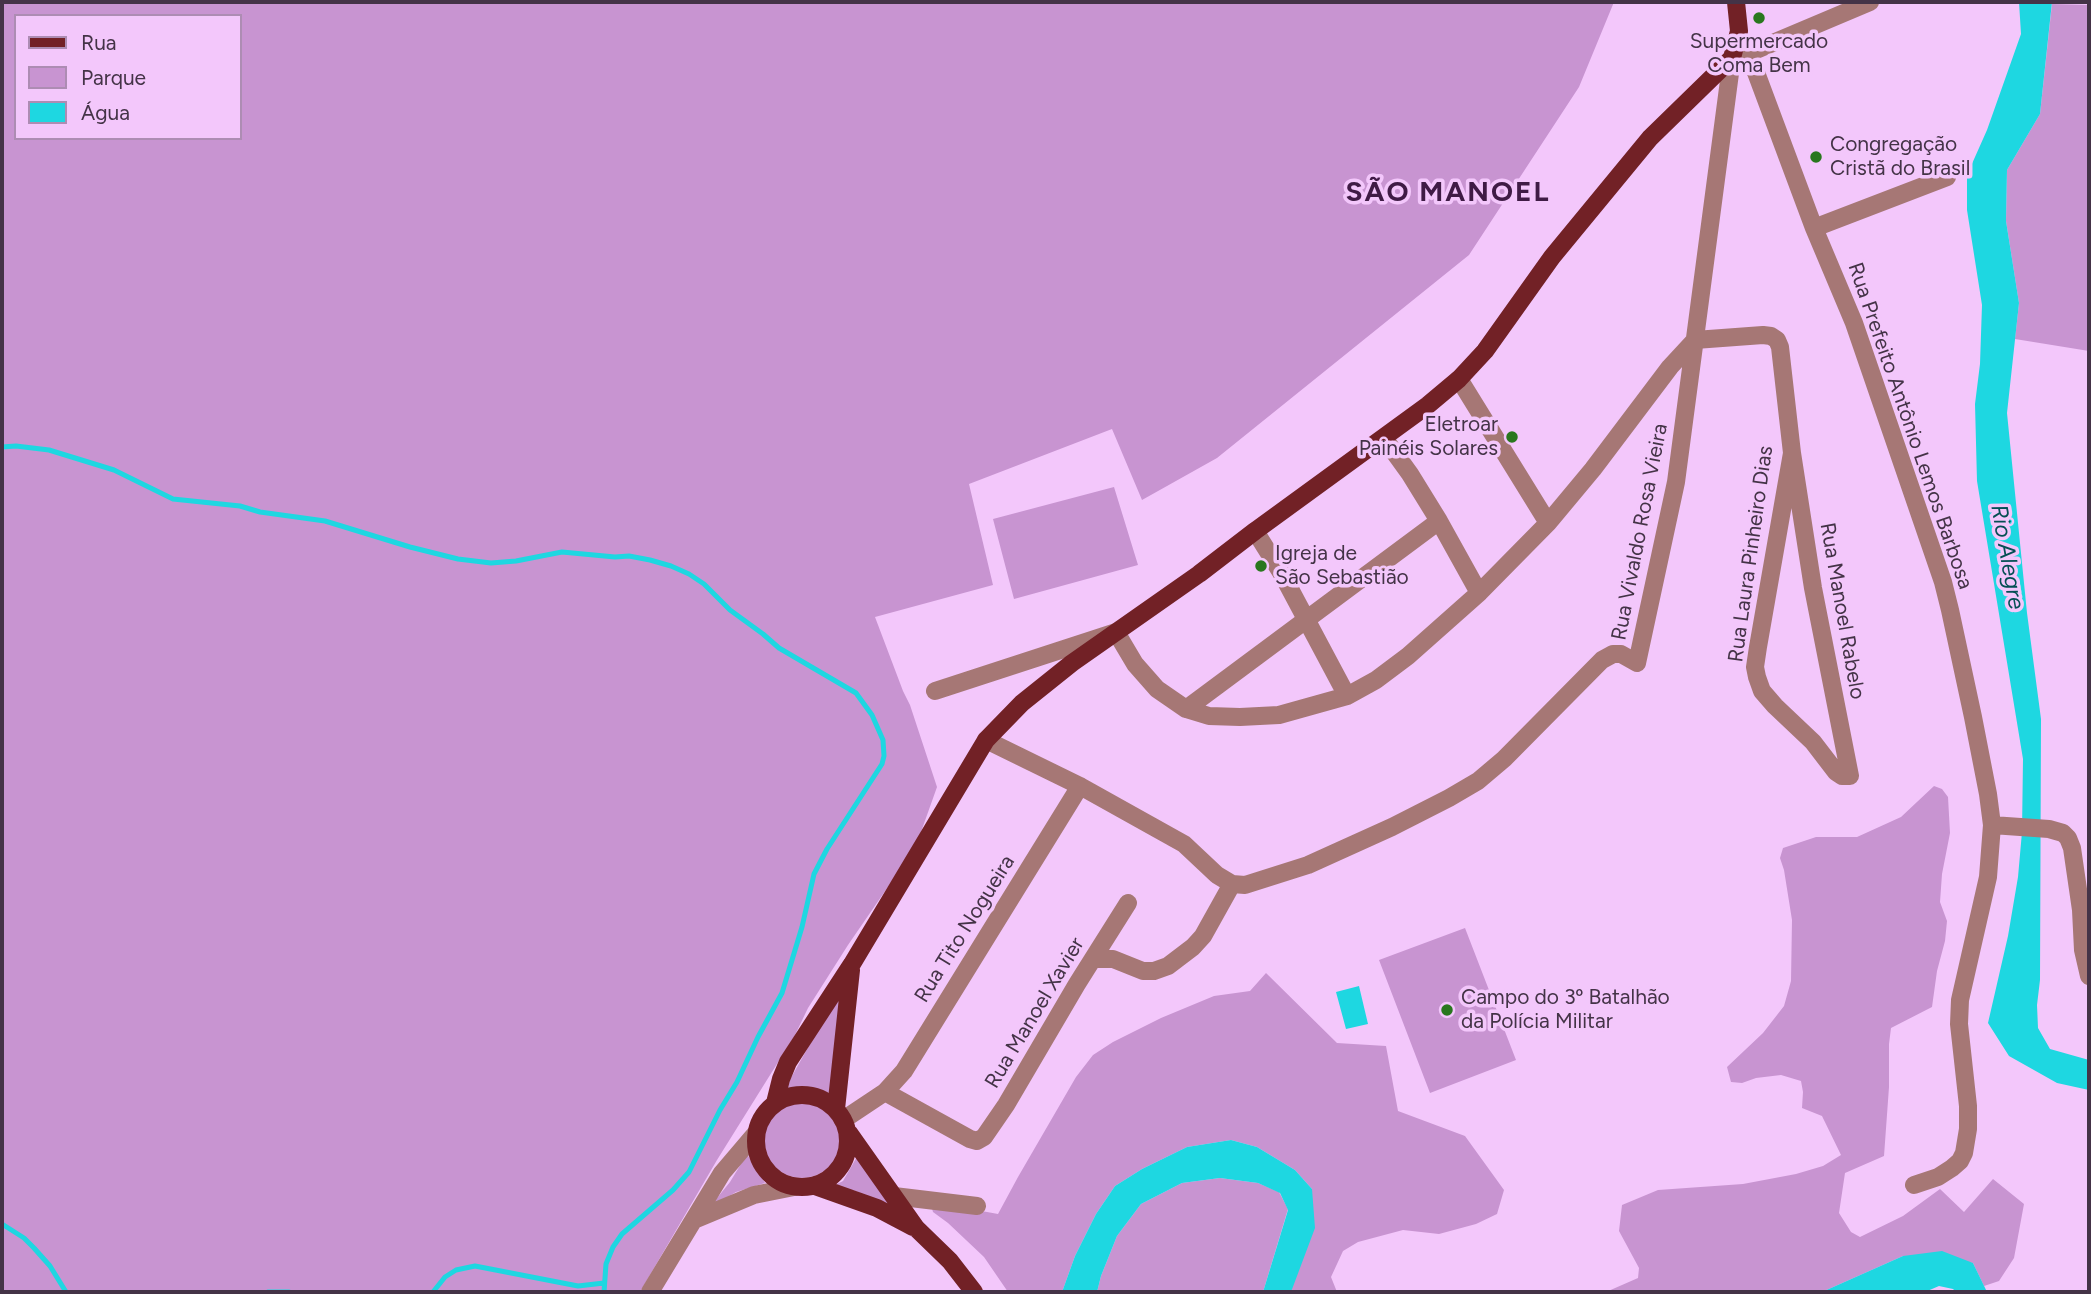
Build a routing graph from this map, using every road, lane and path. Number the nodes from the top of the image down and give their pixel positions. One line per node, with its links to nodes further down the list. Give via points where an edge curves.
1 (1736, 2): 3 (main road)
2 (1870, 2): 3 (street)
3 (1740, 55): 5 (street, Rua Prefeito Antônio Lemos Barbosa); 6 (street, Rua Vivaldo Rosa Vieira); 7 (main road, via 1650,138)
4 (1947, 177): 5 (street)
5 (1814, 228): 22 (street, Rua Prefeito Antônio Lemos Barbosa, via 1854,323 1943,582 1988,794)
6 (1695, 340): 9 (street, Rua Laura Pinheiro Dias, via 1771,335 1777,340); 11 (street); 23 (street, Rua Vivaldo Rosa Vieira, via 1676,482 1637,663 1621,654 1602,660 1504,759 1449,799 1308,865 1245,885)
7 (1459, 379): 8 (main road); 11 (street)
8 (1384, 438): 10 (street); 12 (main road)
9 (1792, 453): 20 (street, Rua Manoel Rabelo); 20 (street, Rua Laura Pinheiro Dias, via 1756,677 1762,691 1836,772)
10 (1439, 521): 13 (street); 14 (street)
11 (1548, 523): 13 (street)
12 (1255, 531): 14 (street); 15 (main road)
13 (1479, 593): 17 (street, via 1408,656)
14 (1307, 620): 17 (street); 18 (street)
15 (1116, 632): 16 (street); 18 (street, via 1157,689); 19 (main road, via 1022,703)
16 (935, 691)
17 (1347, 696): 18 (street, via 1279,715 1209,716)
18 (1186, 709)
19 (986, 740): 21 (street); 27 (main road)
20 (1850, 776)
21 (1080, 786): 23 (street, via 1184,845); 29 (street, Rua Tito Nogueira, via 904,1071)
22 (2001, 826): 25 (street, via 2049,829 2068,838); 33 (street, Rua Prefeito Antônio Lemos Barbosa, via 1960,1000 1968,1106 1964,1153 1938,1177)
23 (1232, 884): 26 (street, via 1203,936 1168,967 1143,971 1113,959)
24 (1128, 903): 26 (street, Rua Manoel Xavier)
25 (2086, 948): 28 (street)
26 (1094, 959): 29 (street, Rua Manoel Xavier, via 984,1137 977,1141 964,1137)
27 (852, 964): 30 (main road, via 788,1062); 31 (main road)
28 (2089, 976)
29 (885, 1092): 31 (street, Rua Tito Nogueira)
30 (775, 1103): 31 (main road, via 788,1096 817,1097); 32 (main road)
31 (843, 1120): 34 (main road, via 844,1161); 36 (main road)
32 (756, 1133): 35 (main road, via 755,1148 768,1174); 38 (street, via 723,1173)
33 (1913, 1185)
34 (815, 1186): 35 (main road); 39 (main road)
35 (794, 1187): 38 (street, via 754,1195)
36 (894, 1196): 37 (street); 39 (main road)
37 (977, 1206)
38 (694, 1220): 40 (street)
39 (916, 1228): 41 (main road)
40 (650, 1292)
41 (974, 1292)

